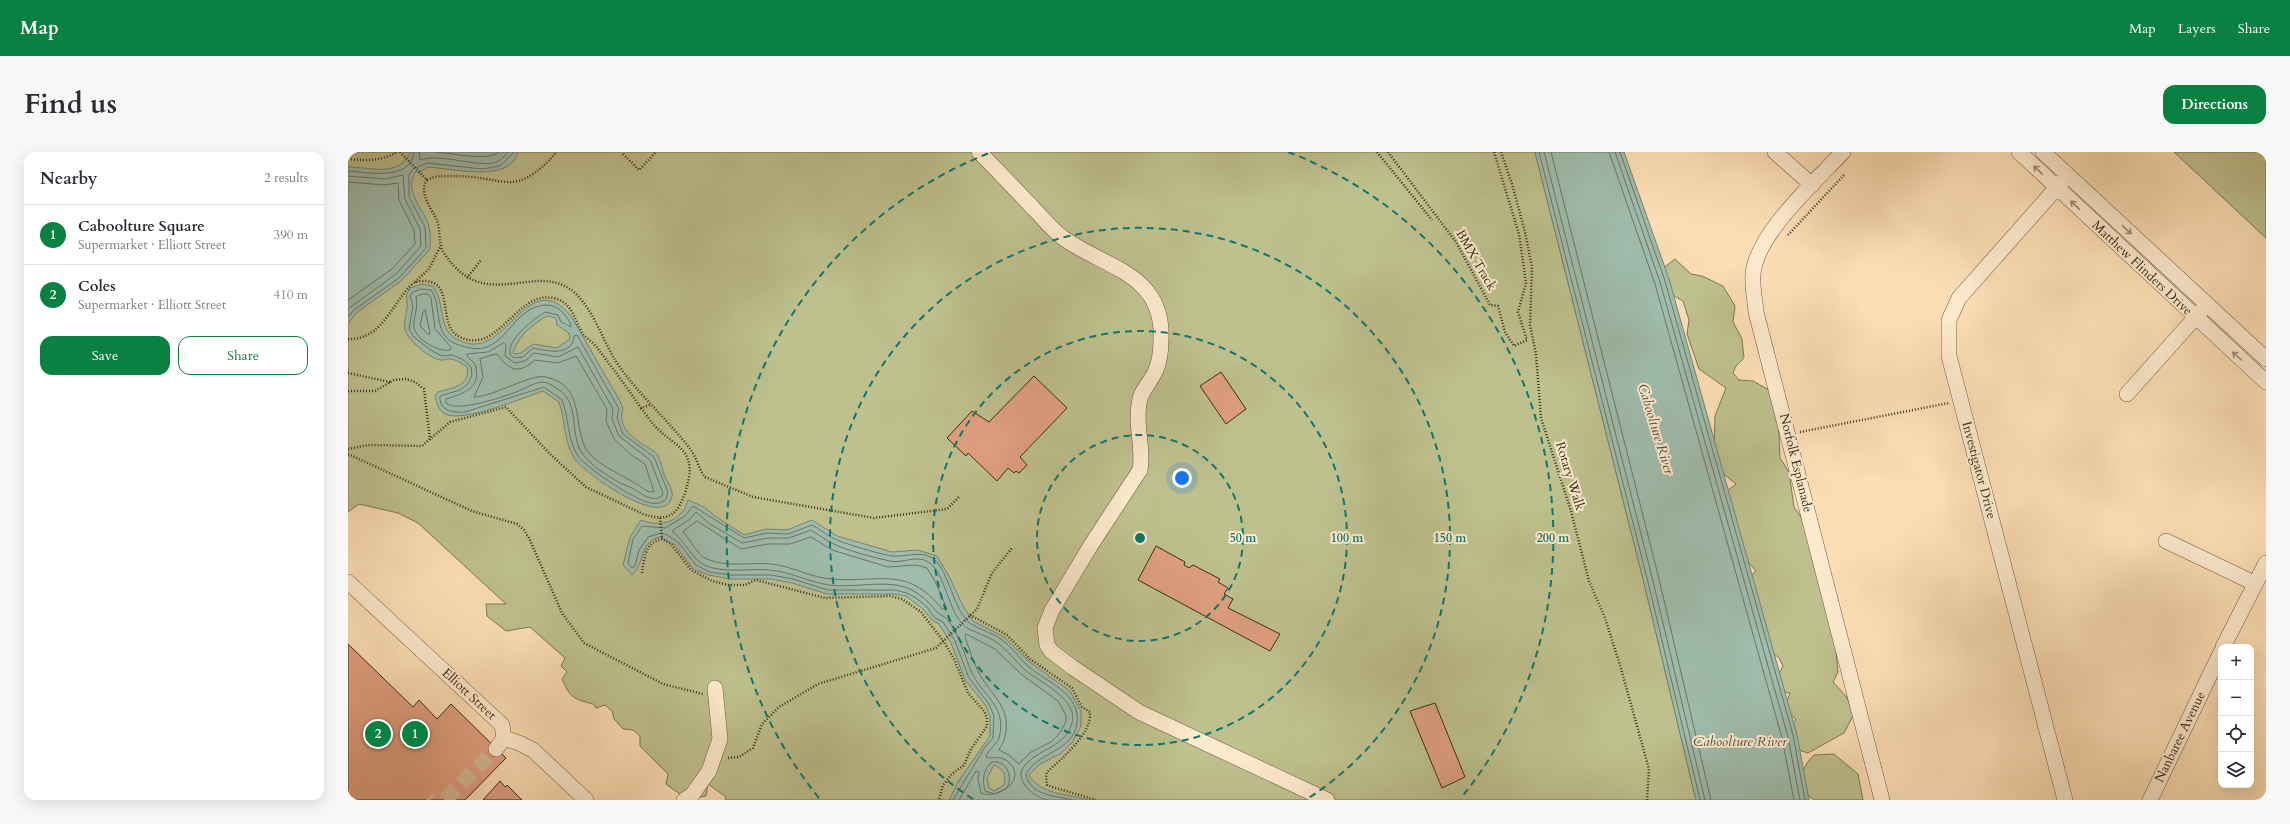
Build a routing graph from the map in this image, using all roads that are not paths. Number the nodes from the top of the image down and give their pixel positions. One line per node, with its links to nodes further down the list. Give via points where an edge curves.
1 (979, 152): 23 (street, via 1062,237 1132,275 1142,285 1156,308 1161,332 1159,363 1139,401 1138,432 1142,459 1140,470 1052,610 1044,628 1051,651 1139,712)
2 (1775, 152): 7 (street)
3 (1843, 152): 7 (street, Norfolk Esplanade)
4 (2019, 152): 8 (street, Matthew Flinders Drive, one-way to 4)
5 (2043, 152): 6 (street, Matthew Flinders Drive)
6 (2068, 175): 8 (street, Investigator Drive); 9 (street, Matthew Flinders Drive, one-way to 9)
7 (1812, 185): 24 (street, Norfolk Esplanade, via 1777,223 1760,249 1753,274 1756,312 1797,433)
8 (2057, 188): 10 (street, Matthew Flinders Drive, one-way to 8); 25 (street, Investigator Drive, via 1960,298 1949,320 1949,356)
9 (2207, 304): 10 (street); 11 (street, Matthew Flinders Drive)
10 (2195, 318): 12 (street, Matthew Flinders Drive, one-way to 10); 13 (street)
11 (2266, 359)
12 (2266, 382)
13 (2127, 394)
14 (2166, 541): 17 (street)
15 (2266, 563): 17 (street)
16 (348, 582): 21 (street, Elliott Street, via 502,725 500,744 519,742 533,750)
17 (2254, 583): 18 (street)
18 (2224, 644)
19 (2218, 658): 26 (street, Nanbaree Avenue)
20 (716, 692): 22 (street, via 720,738 709,771)
21 (586, 800)
22 (684, 800)
23 (1327, 800)
24 (1882, 800)
25 (2064, 800)
26 (2150, 800)

